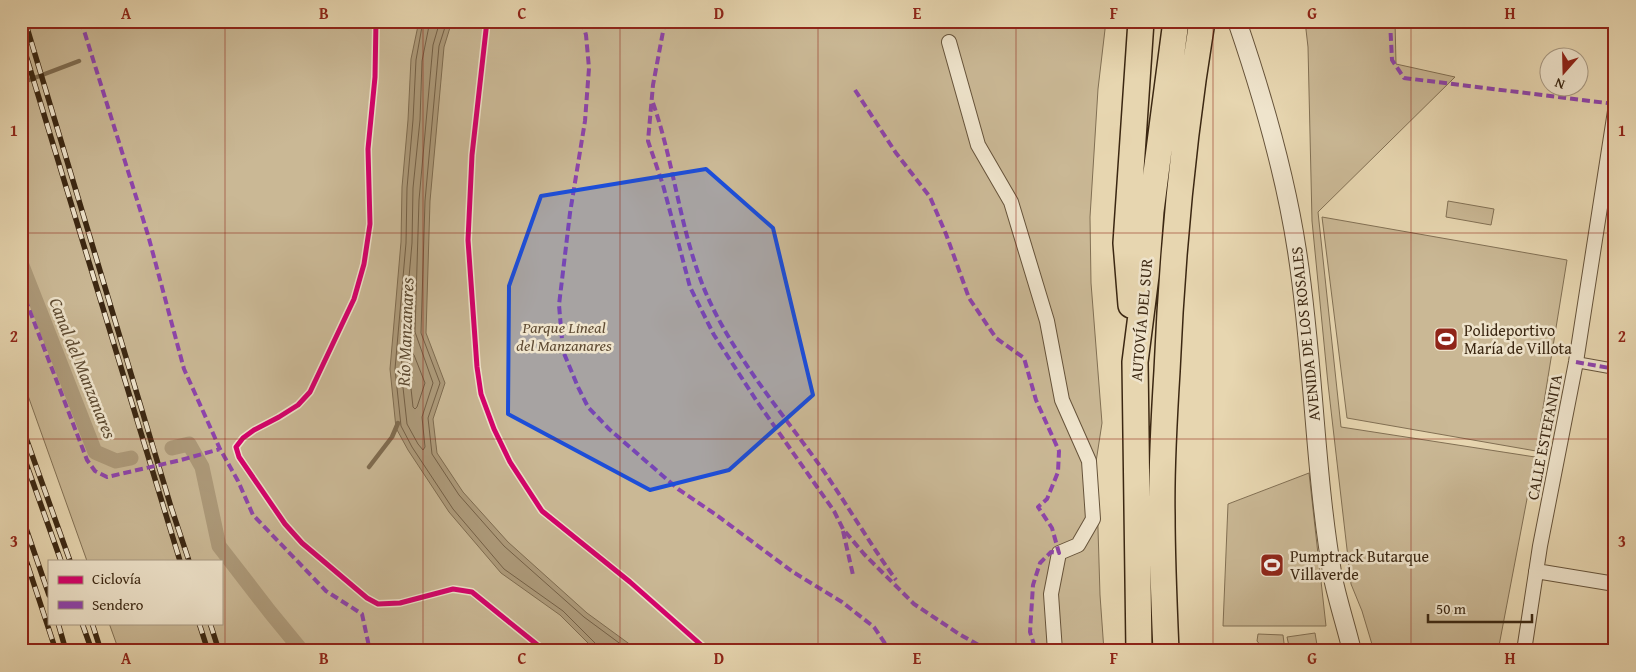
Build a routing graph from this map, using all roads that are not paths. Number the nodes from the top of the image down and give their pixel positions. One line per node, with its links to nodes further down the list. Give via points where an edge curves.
1 (1141, 21): 8 (highway, via 1126,243)
2 (1176, 21): 8 (highway, AUTOVÍA DEL SUR)
3 (1202, 21): 15 (highway, AUTOVÍA DEL SUR, via 1180,186 1170,298 1162,514)
4 (1237, 21): 16 (street, AVENIDA DE LOS ROSALES, via 1272,130 1298,252 1333,578)
5 (949, 42): 13 (street, via 978,145 1011,202 1048,322 1062,400 1089,460 1092,519 1078,545 1059,552 1051,594)
6 (1615, 111): 7 (street, CALLE ESTEFANITA)
7 (1613, 134): 9 (street, CALLE ESTEFANITA)
8 (1135, 362): 14 (highway, AUTOVÍA DEL SUR)
9 (1576, 362): 10 (street); 11 (street, CALLE ESTEFANITA)
10 (1615, 369)
11 (1536, 571): 12 (street); 17 (street, CALLE ESTEFANITA)
12 (1615, 584)
13 (1055, 651)
14 (1139, 651)
15 (1166, 651)
16 (1352, 651)
17 (1524, 651)

